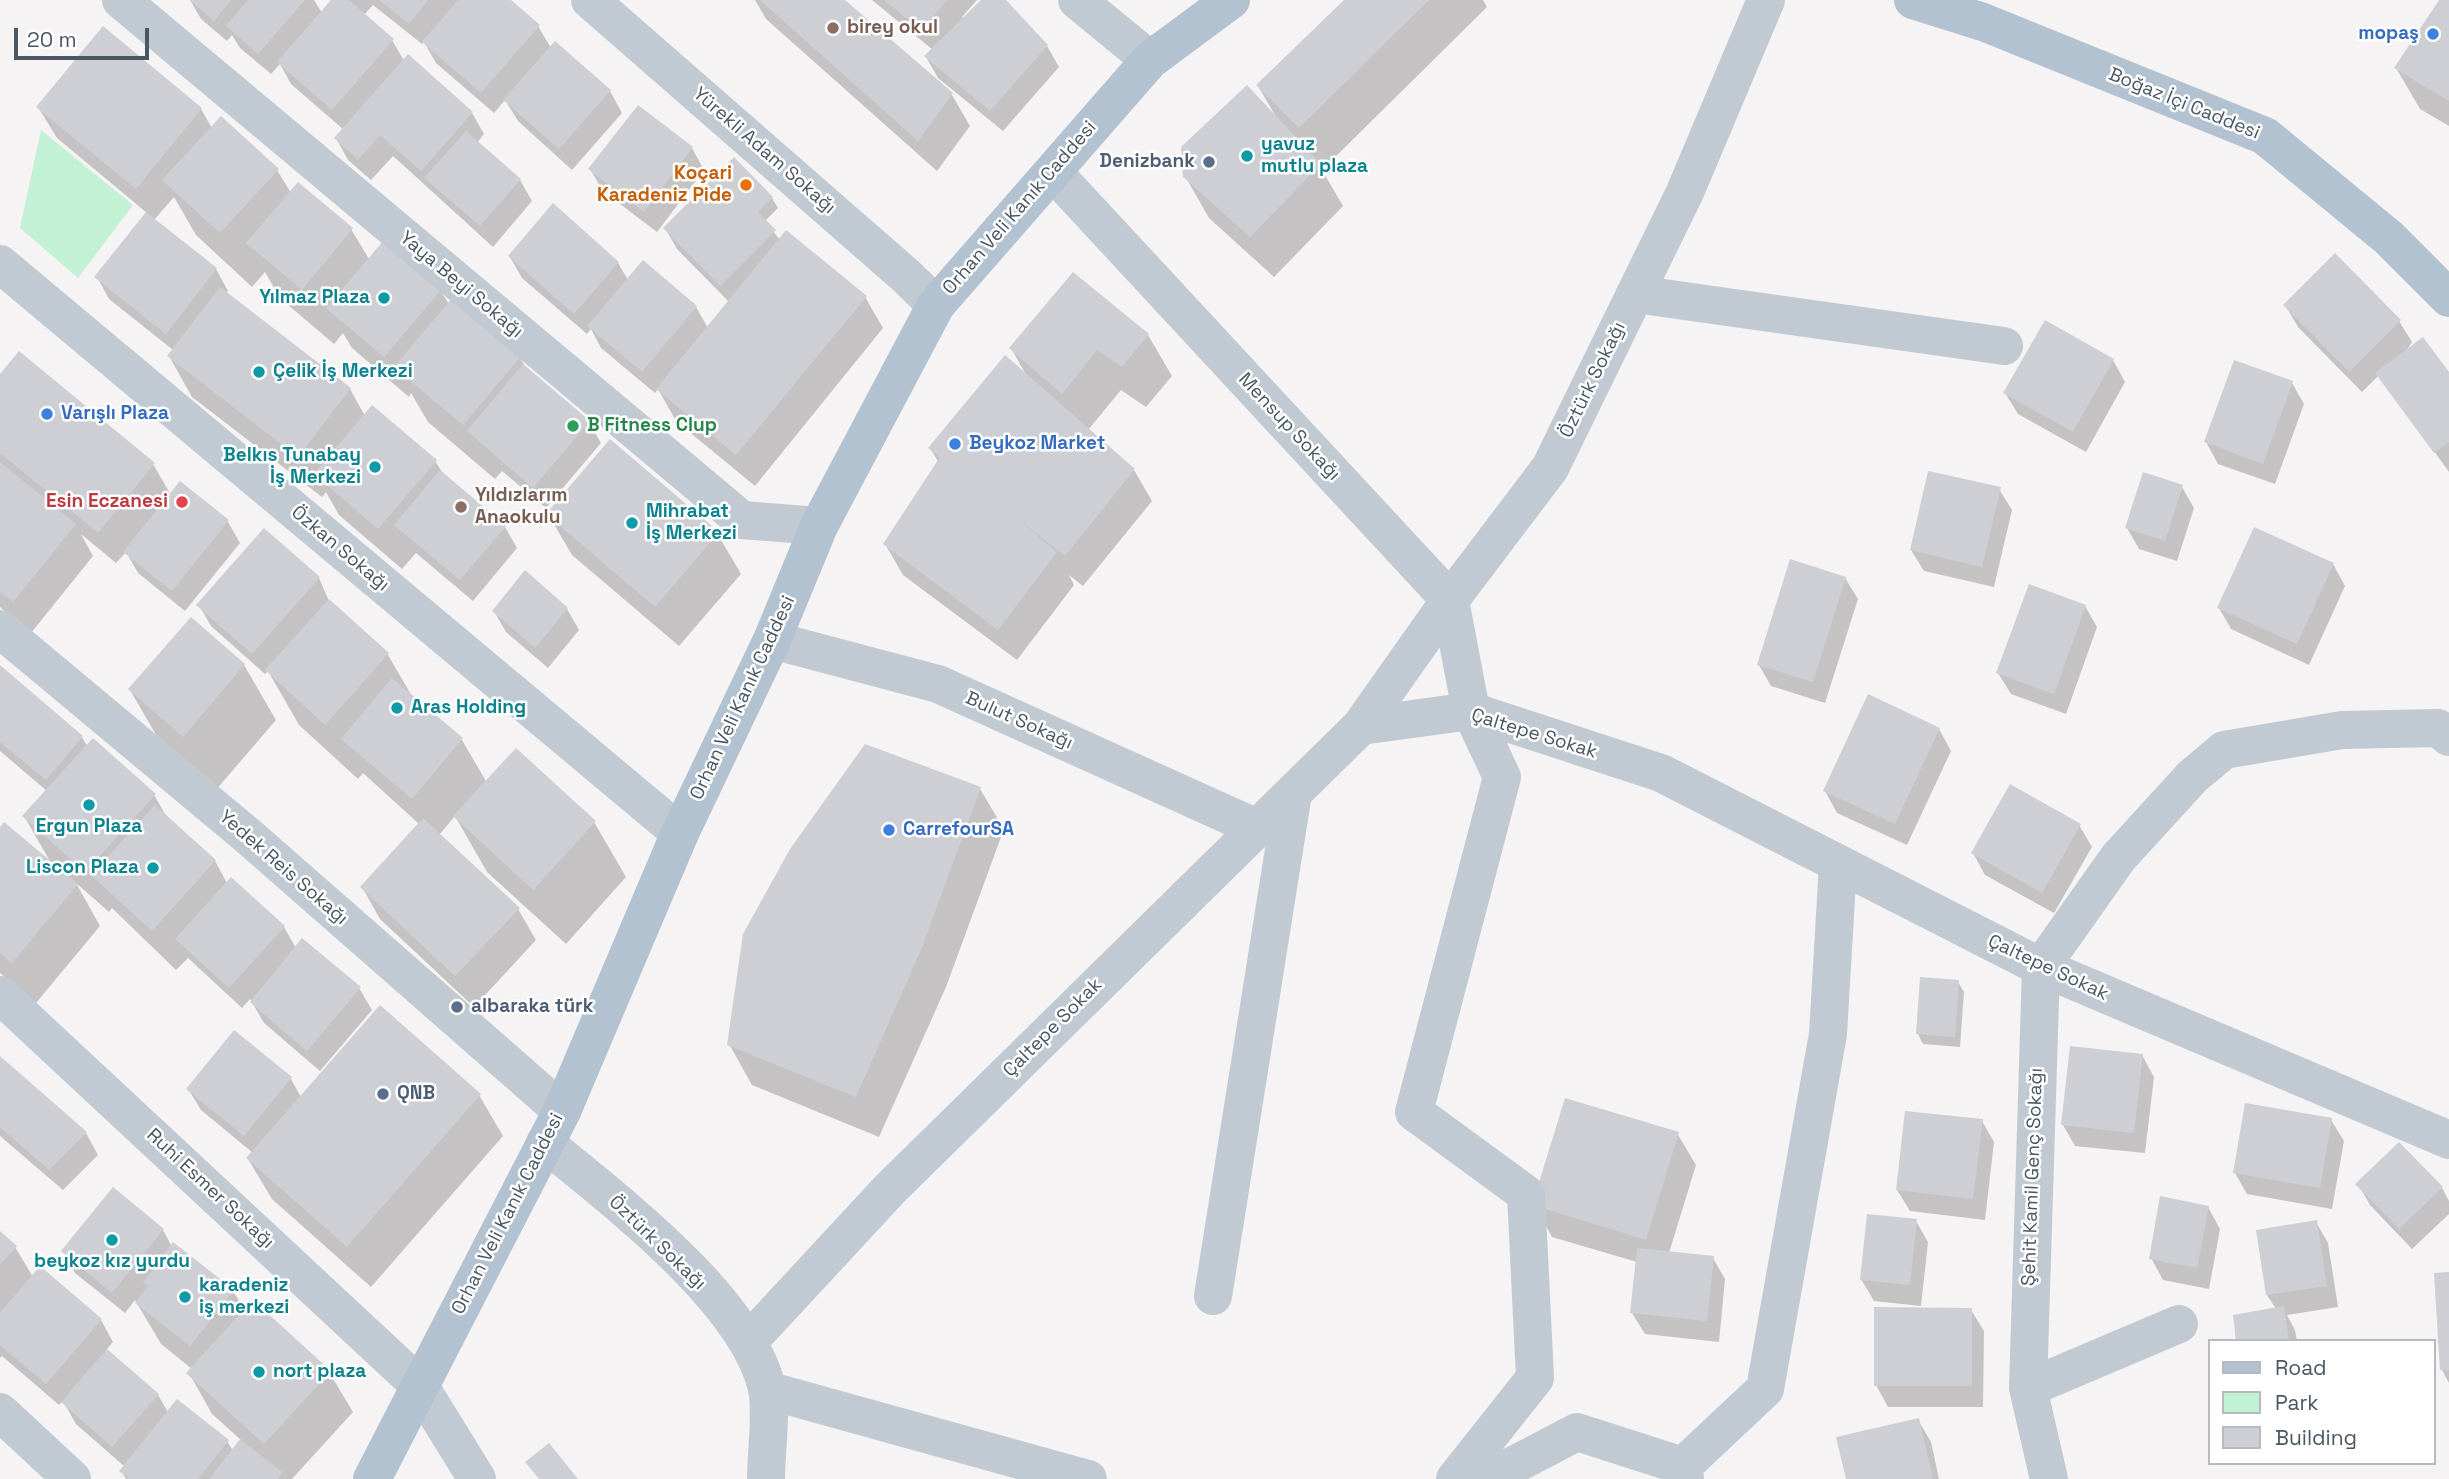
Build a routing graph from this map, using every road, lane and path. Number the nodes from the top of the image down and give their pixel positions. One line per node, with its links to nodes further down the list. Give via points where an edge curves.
1 (121, 0): 14 (street, Yaya Beyi Sokağı, via 742,520)
2 (590, 0): 12 (street, Yürekli Adam Sokağı)
3 (1077, 0): 7 (street)
4 (1231, 0): 7 (main road, Orhan Veli Kanık Caddesi)
5 (1766, 0): 10 (street, Öztürk Sokağı, via 1685,192)
6 (1913, 0): 11 (main road, Boğaz İçi Caddesi, via 1983,22 2265,136 2389,238)
7 (1150, 60): 8 (main road, Orhan Veli Kanık Caddesi)
8 (1052, 172): 12 (main road, Orhan Veli Kanık Caddesi); 15 (street, Mensup Sokağı)
9 (0, 264): 23 (street, Özkan Sokağı)
10 (1635, 294): 13 (street); 15 (street, Öztürk Sokağı, via 1550,468)
11 (2449, 298)
12 (936, 305): 14 (main road, Orhan Veli Kanık Caddesi)
13 (2004, 346)
14 (819, 526): 17 (main road, Orhan Veli Kanık Caddesi)
15 (1450, 600): 18 (street); 19 (street, Öztürk Sokağı)
16 (0, 629): 27 (street, Yedek Reis Sokağı, via 248,836)
17 (772, 640): 22 (street, Bulut Sokağı, via 938,684); 23 (main road, Orhan Veli Kanık Caddesi)
18 (1471, 711): 19 (street, Çaltepe Sokak); 24 (street, Çaltepe Sokak, via 1661,773); 42 (street, via 1502,777 1414,1112 1526,1194 1535,1378)
19 (1361, 726): 21 (street, Çaltepe Sokak)
20 (2449, 737): 25 (street, via 2438,728 2342,730 2224,750 2192,777 2118,858)
21 (1293, 793): 22 (street, Çaltepe Sokak); 29 (street)
22 (1257, 828): 31 (street, Çaltepe Sokak, via 889,1190)
23 (680, 833): 27 (main road, Orhan Veli Kanık Caddesi)
24 (1838, 864): 25 (street, Çaltepe Sokak); 36 (street, via 1828,1034 1765,1389)
25 (2041, 967): 28 (street, Çaltepe Sokak); 33 (street, Şehit Kamil Genç Sokağı)
26 (0, 995): 32 (street, Ruhi Esmer Sokağı)
27 (553, 1127): 31 (street, Öztürk Sokağı, via 690,1269); 32 (main road, Orhan Veli Kanık Caddesi)
28 (2449, 1140)
29 (1213, 1296)
30 (2179, 1324): 33 (street)
31 (748, 1341): 34 (street, Öztürk Sokağı)
32 (419, 1385): 38 (main road, Orhan Veli Kanık Caddesi); 39 (street, Ruhi Esmer Sokağı)
33 (2028, 1388): 44 (street, Şehit Kamil Genç Sokağı)
34 (767, 1390): 40 (street, Öztürk Sokağı); 41 (street)
35 (0, 1412): 37 (street)
36 (1684, 1473): 43 (street, via 1577,1432)
37 (72, 1479)
38 (372, 1479)
39 (477, 1479)
40 (766, 1479)
41 (1088, 1479)
42 (1455, 1479)
43 (1487, 1479)
44 (2049, 1479)

